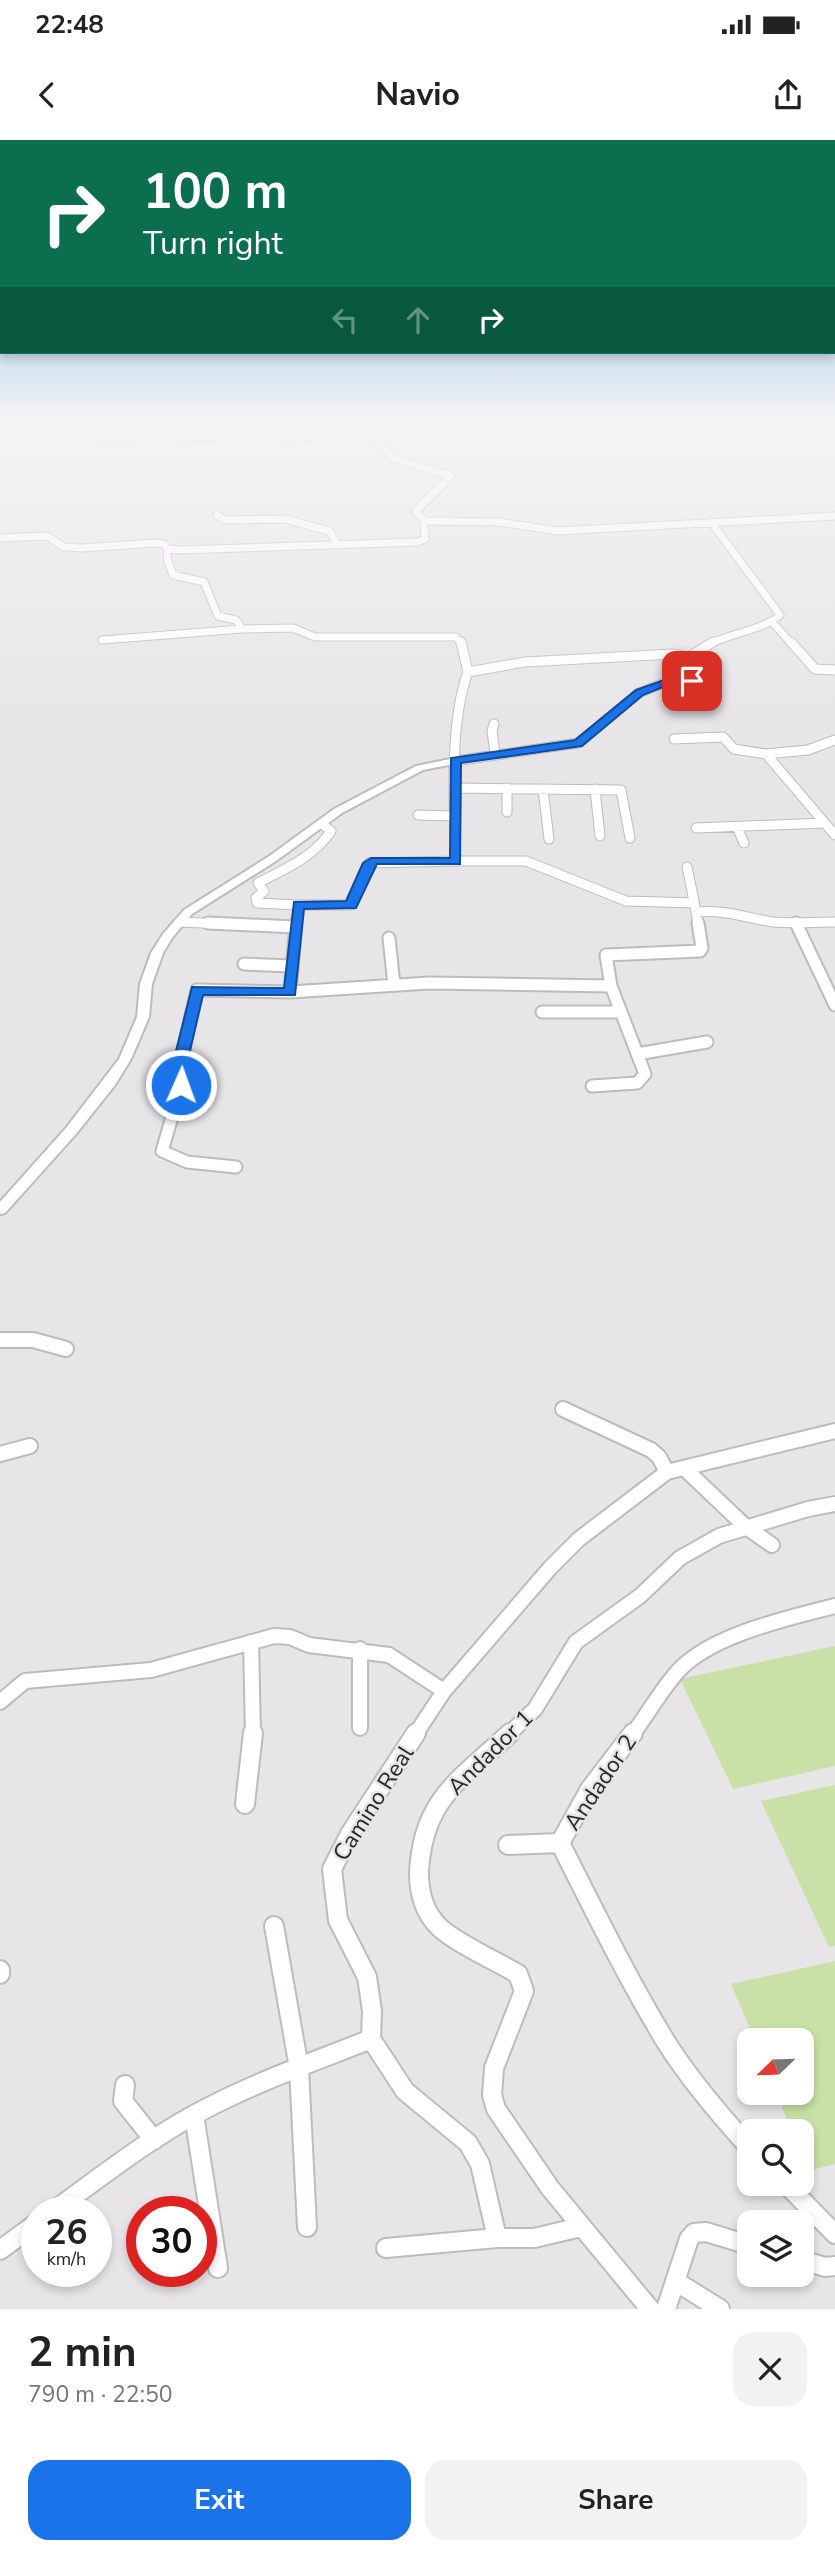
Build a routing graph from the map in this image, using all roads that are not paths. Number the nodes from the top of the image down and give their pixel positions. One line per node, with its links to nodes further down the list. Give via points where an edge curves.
1 (304, 523): 7 (street, via 329,531)
2 (424, 523): 7 (street, via 422,541)
3 (507, 523): 4 (street, via 558,531)
4 (690, 523)
5 (712, 523): 9 (street, via 778,611)
6 (0, 538): 8 (street, via 47,536 64,547 155,543 167,545)
7 (338, 545): 8 (street)
8 (167, 549): 10 (street, via 173,575 204,582 218,616 236,620)
9 (773, 623): 12 (street, via 705,645); 13 (street, via 815,669)
10 (242, 629): 11 (street); 14 (street, via 297,629 315,637 456,637)
11 (102, 639)
12 (689, 657): 14 (street, via 525,662); 18 (street, via 692,681 661,684 639,693 584,741)
13 (835, 670)
14 (468, 671): 20 (street, via 460,690)
15 (494, 724): 18 (street)
16 (674, 738): 19 (street, via 723,737 734,749)
17 (833, 739): 19 (street, via 808,750)
18 (495, 754): 20 (street)
19 (766, 754): 28 (street)
20 (455, 761): 21 (street); 29 (street, via 411,772)
21 (456, 788): 22 (street); 27 (street)
22 (507, 788): 23 (street); 25 (street)
23 (543, 789): 24 (street); 35 (street)
24 (595, 789): 33 (street); 34 (street, via 621,790)
25 (507, 812)
26 (418, 816): 27 (street)
27 (454, 816): 37 (street)
28 (824, 823): 30 (street); 32 (street)
29 (321, 824): 39 (street, via 331,831 314,852 258,883 264,891 257,903); 41 (street)
30 (737, 827): 31 (street); 36 (street)
31 (696, 828)
32 (835, 835)
33 (600, 836)
34 (630, 838)
35 (549, 839)
36 (744, 843)
37 (456, 861): 39 (street, via 375,861 369,863 351,905); 40 (street, via 526,861 626,901)
38 (687, 867): 40 (street)
39 (298, 905): 44 (street)
40 (695, 907): 42 (street); 49 (street, via 700,951 606,955)
41 (179, 922): 44 (street); 58 (street, via 157,953 146,984 143,1017 125,1059 71,1131)
42 (795, 922): 43 (street); 51 (street)
43 (835, 922)
44 (295, 927): 47 (street)
45 (389, 938): 48 (street)
46 (244, 964): 47 (street)
47 (290, 966): 50 (street)
48 (394, 985): 49 (street); 50 (street)
49 (611, 986): 53 (street)
50 (290, 992): 57 (street, via 202,989 195,993 182,1055 188,1063 162,1151 185,1162)
51 (835, 1004)
52 (542, 1012): 53 (street)
53 (621, 1012): 55 (street)
54 (707, 1042): 55 (street)
55 (637, 1054): 56 (street, via 645,1073 637,1083)
56 (592, 1086)
57 (236, 1167)
58 (0, 1210)
59 (0, 1340): 60 (street, via 48,1341)
60 (66, 1349)
61 (563, 1409): 66 (street, via 651,1450)
62 (835, 1431): 65 (street, Camino Real)
63 (30, 1446): 64 (street)
64 (0, 1454)
65 (684, 1468): 66 (street, Camino Real); 68 (street)
66 (667, 1472): 73 (street, Camino Real, via 579,1539)
67 (835, 1504): 68 (street, Andador 1)
68 (746, 1527): 69 (street); 89 (street, Andador 1, via 680,1558 640,1596 576,1642 535,1709 468,1768 438,1805 425,1830 419,1888 427,1912 440,1928 518,1974 524,1983 525,1992 503,2038 492,2094 498,2114)
69 (772, 1545)
70 (835, 1605): 77 (street, Andador 2, via 720,1644 684,1665 612,1757)
71 (251, 1642): 72 (street, via 290,1637 309,1645); 74 (street, via 151,1670 25,1681); 76 (street, via 255,1730)
72 (360, 1650): 73 (street, via 389,1655); 75 (street)
73 (444, 1691): 80 (street, Camino Real, via 332,1868 338,1920 367,1977)
74 (0, 1702)
75 (360, 1728)
76 (245, 1804)
77 (560, 1843): 78 (street); 84 (street, Andador 2, via 667,2043)
78 (508, 1845)
79 (274, 1926): 81 (street)
80 (371, 2039): 81 (street); 92 (street, via 405,2091 468,2143 480,2164)
81 (299, 2068): 83 (street); 88 (street)
82 (125, 2085): 85 (street, via 122,2101)
83 (194, 2115): 85 (street); 98 (street)
84 (737, 2134)
85 (154, 2140): 86 (street)
86 (75, 2196)
87 (798, 2196): 91 (street)
88 (307, 2227)
89 (581, 2227): 92 (street, via 534,2238); 100 (street, Andador 1)
90 (21, 2234): 95 (street)
91 (835, 2234)
92 (497, 2238): 94 (street)
93 (737, 2241): 99 (street, via 694,2233)
94 (386, 2248)
95 (0, 2249)
96 (814, 2264): 97 (street)
97 (835, 2266)
98 (218, 2268)
99 (675, 2281): 101 (street); 102 (street)
100 (650, 2309)
101 (666, 2309)
102 (720, 2309)

